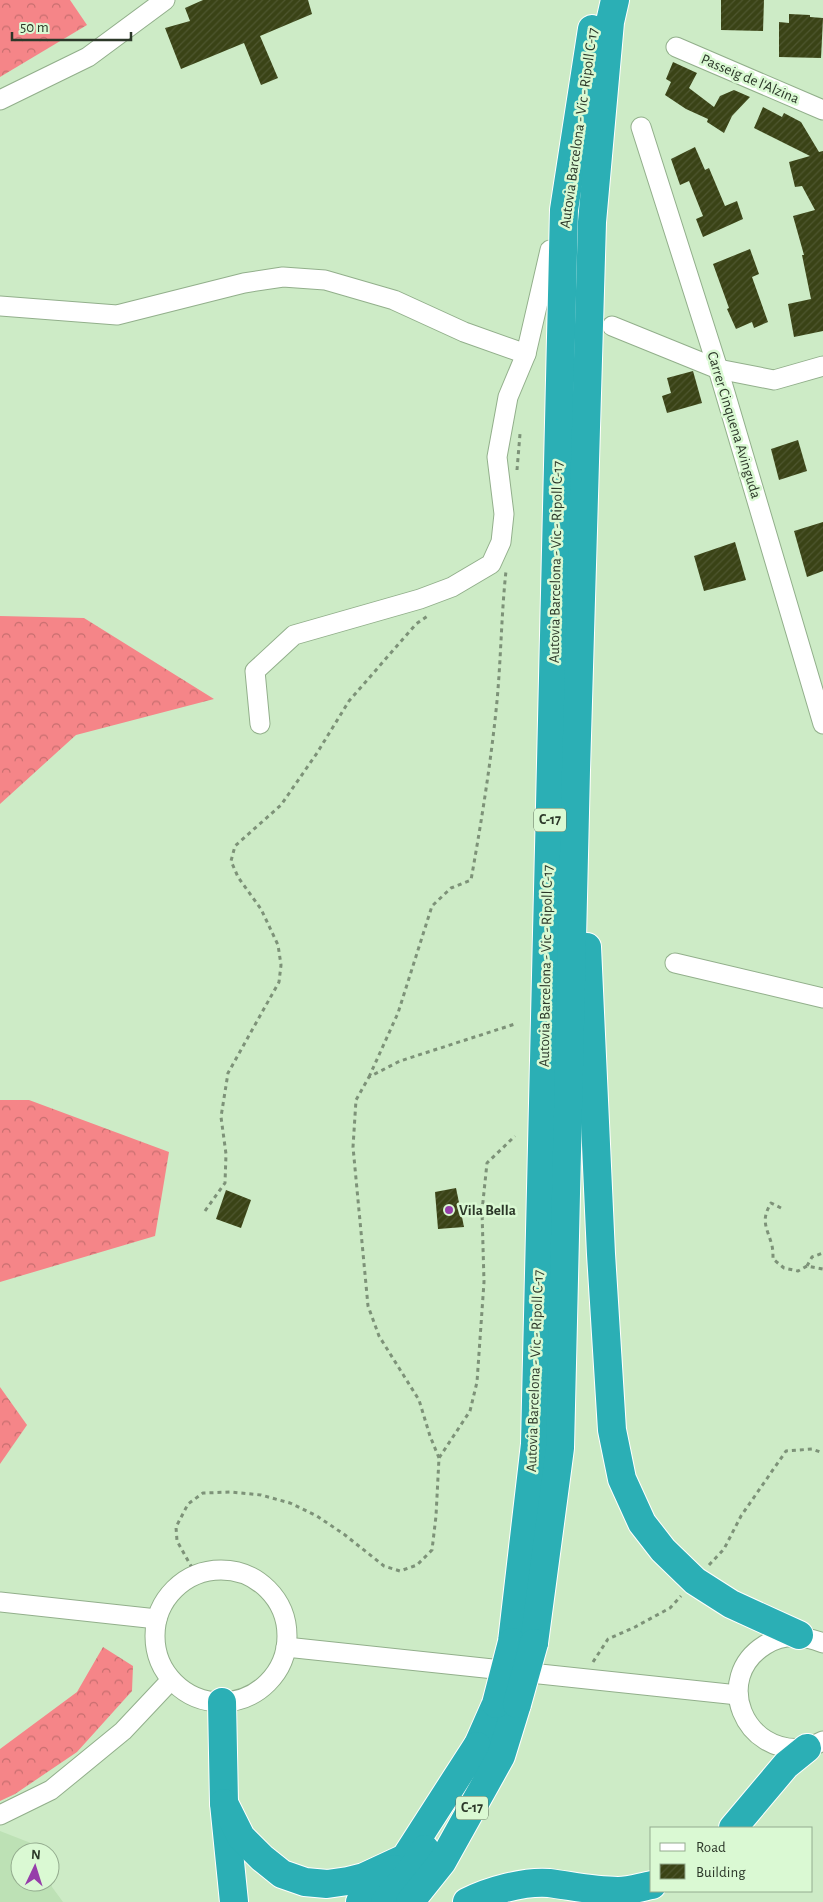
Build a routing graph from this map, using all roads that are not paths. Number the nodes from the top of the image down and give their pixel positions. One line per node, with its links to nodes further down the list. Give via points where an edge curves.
1 (165, 0): 5 (street, via 88,57)
2 (597, 0): 22 (highway, Autovia Barcelona - Vic - Ripoll C-17 / C-17, via 564,210 535,1444)
3 (614, 0): 16 (highway, Autovia Barcelona - Vic - Ripoll C-17 / C-17, via 592,222)
4 (676, 47): 6 (street, Passeig de l'Alzina)
5 (0, 100)
6 (823, 110)
7 (641, 128): 13 (street, Carrer Cinquena Avinguda)
8 (550, 250): 11 (street)
9 (0, 306): 11 (street, via 117,314 244,283 283,277 325,280 394,300 464,332)
10 (612, 326): 13 (street)
11 (526, 354): 14 (street, via 508,397 498,457 504,514 501,542 491,564 452,587 420,599 294,635 256,671)
12 (823, 366): 13 (street, via 774,380)
13 (718, 369): 15 (street, Carrer Cinquena Avinguda)
14 (260, 724)
15 (823, 724)
16 (576, 770): 21 (highway, via 591,996 600,1244 612,1430 622,1479 642,1523 694,1581 731,1604); 22 (highway, Autovia Barcelona - Vic - Ripoll C-17 / C-17, via 560,1448)
17 (675, 963): 18 (street)
18 (823, 998)
19 (0, 1602): 20 (street)
20 (157, 1619): 23 (street, via 163,1605 183,1582 209,1571 237,1572 263,1585 280,1606 288,1634); 24 (street, via 157,1651)
21 (811, 1639): 25 (street, via 775,1638 755,1651 742,1671)
22 (523, 1642): 27 (highway, Autovia Barcelona - Vic - Ripoll C-17 / C-17, bridge)
23 (286, 1647): 25 (street); 26 (street, via 283,1660 269,1682 247,1697)
24 (171, 1680): 26 (street, via 194,1696); 31 (street, via 123,1731 51,1790)
25 (738, 1695): 28 (street, via 742,1714 752,1730 767,1742 785,1749)
26 (222, 1702): 30 (highway)
27 (506, 1704): 29 (highway, Autovia Barcelona - Vic - Ripoll C-17 / C-17); 38 (highway, Autovia Barcelona - Vic - Ripoll C-17 / C-17, via 501,1756 442,1862)
28 (815, 1745): 32 (highway, via 786,1764)
29 (476, 1746): 33 (highway); 37 (highway, Autovia Barcelona - Vic - Ripoll C-17 / C-17, via 451,1807 413,1868)
30 (224, 1803): 33 (highway, via 241,1837 262,1858 282,1874 305,1882 348,1882); 35 (highway)
31 (0, 1815)
32 (735, 1827)
33 (405, 1858): 36 (highway)
34 (650, 1885): 39 (highway, via 620,1891 547,1883 510,1887)
35 (234, 1902)
36 (360, 1902)
37 (385, 1902)
38 (410, 1902)
39 (467, 1902)

